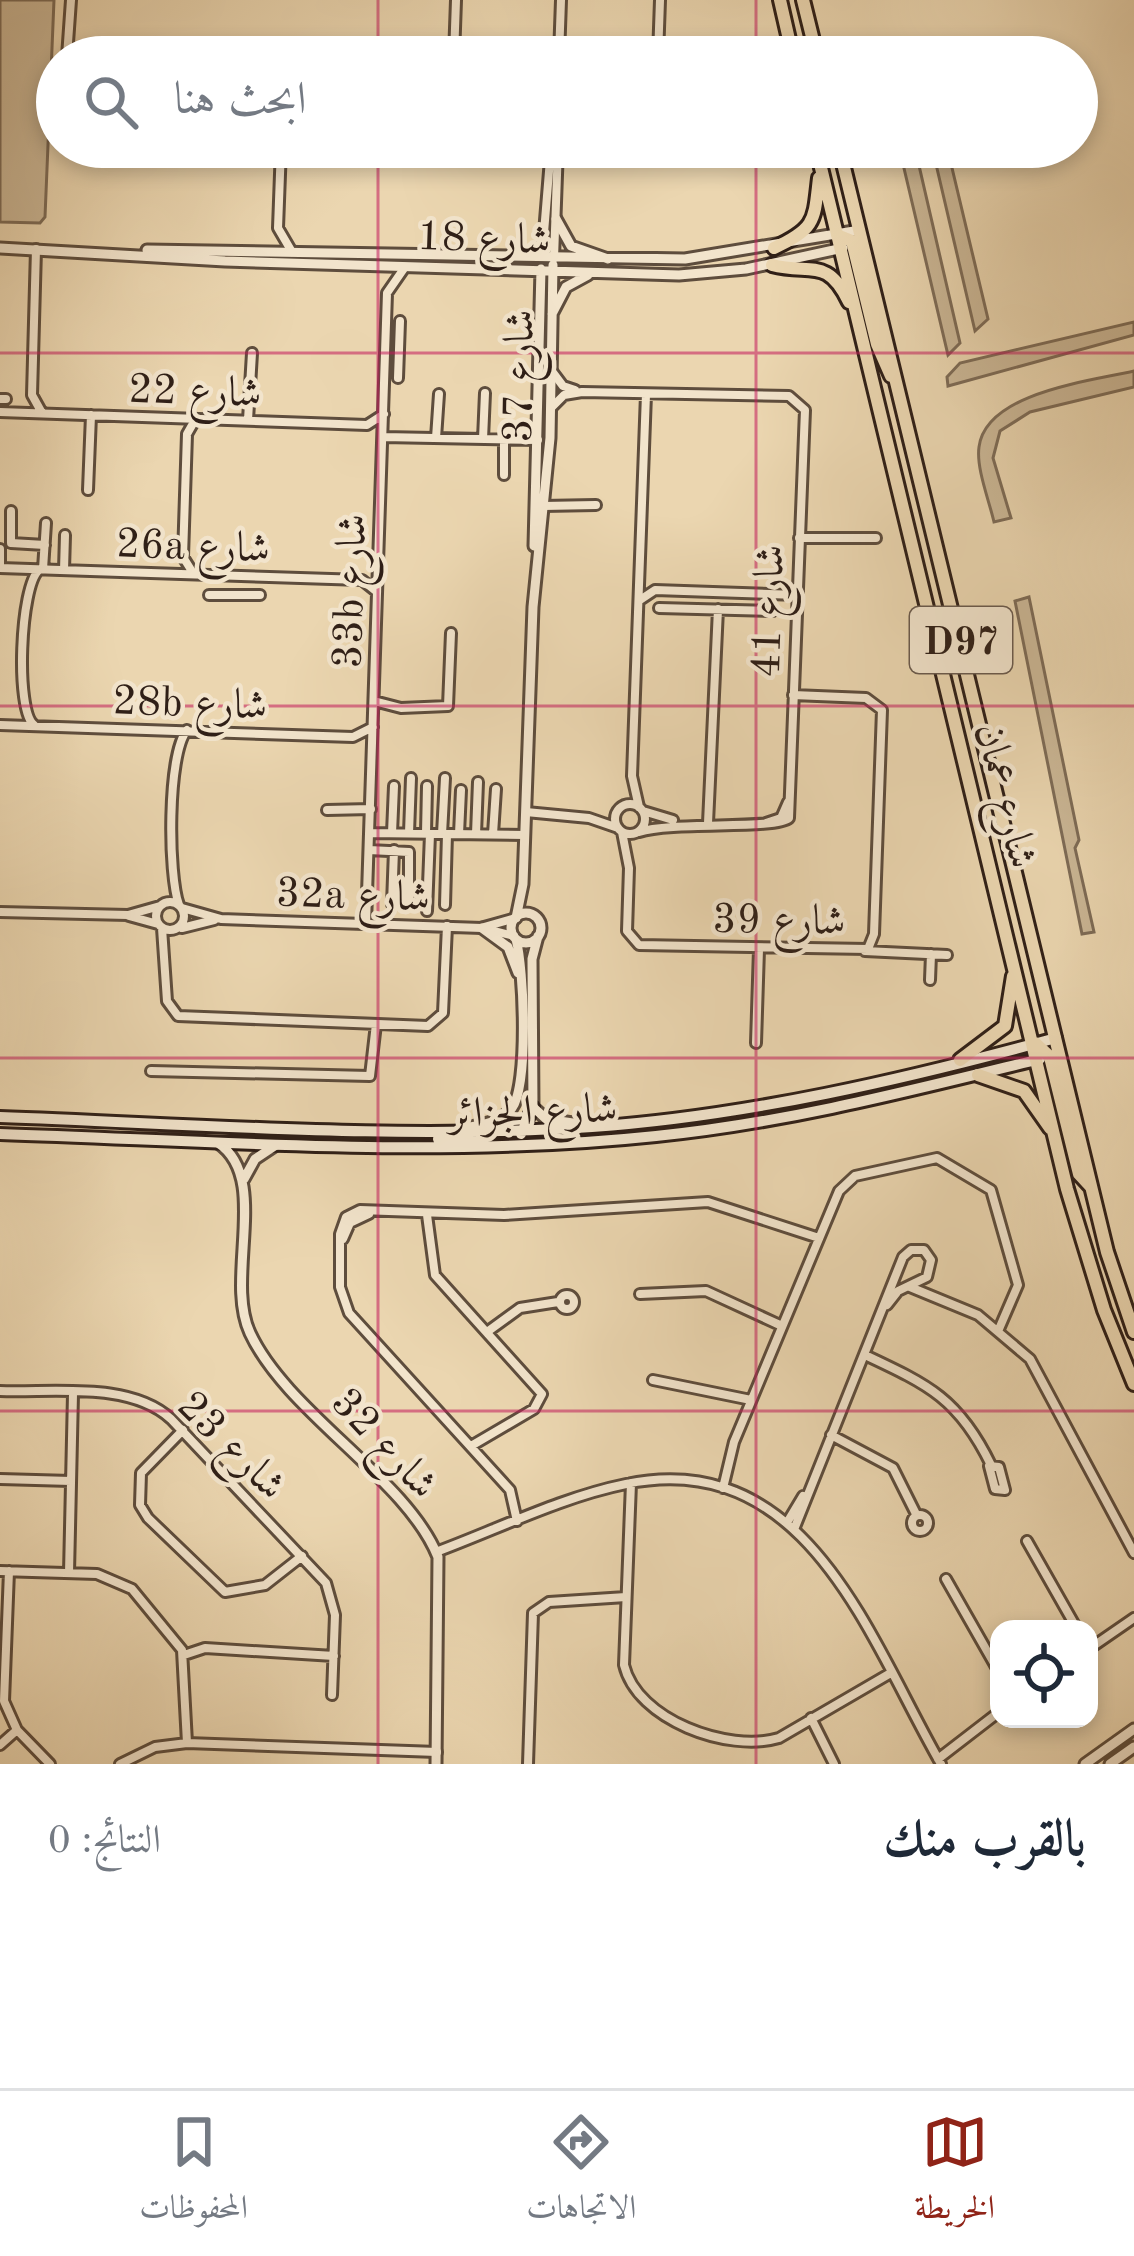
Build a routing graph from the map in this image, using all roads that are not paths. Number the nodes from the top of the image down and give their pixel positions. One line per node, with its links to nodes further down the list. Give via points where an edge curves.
1 (71, 0): 7 (street)
2 (456, 0): 8 (street)
3 (561, 0): 9 (street)
4 (660, 0): 10 (street)
5 (780, 0): 11 (main road)
6 (802, 0): 12 (main road)
7 (70, 36)
8 (455, 36)
9 (560, 36)
10 (659, 36)
11 (789, 36)
12 (811, 36)
13 (280, 168): 20 (street)
14 (555, 168): 28 (street, شارع 37)
15 (556, 168): 19 (street, شارع 37)
16 (821, 168): 18 (main road, شارع عمان / D97)
17 (842, 168): 21 (main road, شارع عمان / D97)
18 (822, 172): 21 (main road, شارع عمان / D97); 23 (main road, via 814,220)
19 (556, 219): 28 (street, شارع 37); 29 (street, via 571,246)
20 (278, 228): 26 (street); 27 (street)
21 (851, 241): 23 (street, شارع 18); 30 (street, شارع 18); 34 (main road, شارع عمان / D97); 151 (main road, شارع عمان / D97, via 899,387)
22 (0, 248): 24 (street, شارع 18)
23 (774, 248): 29 (street, شارع 18)
24 (36, 249): 25 (street, شارع 18); 48 (street, via 32,395)
25 (100, 252): 26 (street, شارع 18); 31 (street, شارع 18)
26 (261, 252): 27 (street, شارع 18)
27 (293, 253): 28 (street, شارع 18)
28 (548, 258): 29 (street, شارع 18); 32 (street, شارع 37)
29 (608, 259)
30 (772, 265): 33 (street, شارع 18); 34 (main road, via 825,271)
31 (405, 267): 32 (street, شارع 18); 37 (street, 33b شارع, via 387,289)
32 (547, 272): 33 (street, شارع 18); 35 (street, شارع 37); 57 (street, شارع 37)
33 (593, 273): 35 (street, via 566,287)
34 (857, 315): 132 (main road, شارع عمان / D97)
35 (550, 319): 40 (street, شارع 37)
36 (400, 321): 38 (street)
37 (386, 350): 38 (street); 49 (street, 33b شارع)
38 (399, 350): 41 (street)
39 (252, 353): 52 (street)
40 (550, 368): 42 (street, via 563,386); 46 (street, شارع 37)
41 (398, 378)
42 (582, 392): 45 (street); 46 (street, via 564,394)
43 (485, 393): 55 (street)
44 (439, 394): 54 (street)
45 (646, 394): 65 (street, شارع 41, via 776,397 798,406); 81 (street)
46 (550, 409): 60 (street, شارع 37)
47 (0, 412): 48 (street, شارع 22)
48 (42, 413): 50 (street, شارع 22)
49 (384, 413): 52 (street, شارع 22, via 367,424); 53 (street, 33b شارع)
50 (91, 416): 51 (street, شارع 22); 59 (street)
51 (197, 418): 52 (street, شارع 22); 72 (street, via 187,434 183,557)
52 (248, 420)
53 (383, 437): 54 (street); 75 (street, 33b شارع)
54 (436, 438): 55 (street)
55 (483, 439): 56 (street)
56 (504, 439): 57 (street); 58 (street)
57 (538, 440): 82 (street, شارع 37)
58 (504, 475)
59 (88, 490)
60 (543, 506): 61 (street); 82 (street, شارع 37)
61 (596, 506)
62 (10, 511): 67 (street, via 11,543)
63 (46, 523): 67 (street)
64 (65, 536): 71 (street)
65 (799, 538): 66 (street); 80 (street, شارع 41)
66 (875, 538)
67 (45, 545): 70 (street)
68 (0, 549): 69 (street)
69 (0, 568): 70 (street, 26a شارع)
70 (42, 569): 71 (street, 26a شارع); 89 (street, via 26,588 22,711)
71 (64, 570): 72 (street, 26a شارع)
72 (194, 574): 73 (street, 26a شارع)
73 (237, 575): 75 (street, 26a شارع, via 362,580); 78 (street)
74 (709, 592): 76 (street); 81 (street, via 655,590); 84 (street)
75 (378, 593): 87 (street, 33b شارع)
76 (770, 594): 80 (street); 84 (street, via 771,611)
77 (209, 595): 78 (street)
78 (236, 595): 79 (street)
79 (260, 595)
80 (797, 596): 86 (street, شارع 41)
81 (639, 601): 100 (street, via 632,776)
82 (533, 607): 103 (street, شارع 37)
83 (658, 608): 84 (street)
84 (712, 609): 106 (street)
85 (452, 633): 87 (street, via 448,706)
86 (793, 695): 106 (street, شارع 41, via 783,816 762,824); 140 (street, شارع 39, via 866,698 882,710)
87 (374, 701): 90 (street, 33b شارع)
88 (0, 724): 89 (street, 28b شارع)
89 (34, 726): 91 (street, 28b شارع)
90 (374, 726): 91 (street, 28b شارع, via 353,737); 99 (street, 33b شارع)
91 (187, 730): 125 (street, via 177,750 172,875)
92 (411, 778): 111 (street)
93 (445, 778): 113 (street)
94 (478, 782): 115 (street)
95 (394, 786): 110 (street)
96 (428, 786): 112 (street)
97 (496, 789): 116 (street)
98 (461, 790): 114 (street)
99 (370, 809): 101 (street); 109 (street, 33b شارع)
100 (641, 809): 102 (street); 105 (street); 108 (street)
101 (327, 810)
102 (619, 810): 104 (street); 107 (street)
103 (526, 816): 104 (street); 117 (street, شارع 37)
104 (589, 818): 107 (street)
105 (680, 822): 106 (street); 108 (street)
106 (707, 823)
107 (620, 830): 108 (street); 141 (street, شارع 39, via 632,940)
108 (639, 832)
109 (370, 833): 110 (street); 118 (street, 33b شارع)
110 (392, 833): 111 (street)
111 (409, 833): 112 (street)
112 (428, 834): 113 (street); 126 (street)
113 (445, 834): 114 (street); 123 (street)
114 (459, 834): 115 (street)
115 (476, 834): 116 (street)
116 (493, 834): 117 (street)
117 (525, 835): 120 (street, شارع 37)
118 (369, 850): 119 (street); 133 (street, 33b شارع)
119 (394, 850): 121 (street); 122 (street, via 411,855)
120 (523, 884): 129 (street, شارع 37); 130 (street, شارع 37)
121 (392, 904)
122 (409, 904)
123 (445, 904)
124 (160, 906): 125 (street, 32a شارع); 128 (street); 134 (street)
125 (180, 906): 131 (street, 32a شارع); 137 (street)
126 (427, 911)
127 (0, 913): 128 (street)
128 (128, 915): 134 (street)
129 (532, 915): 130 (street); 138 (street)
130 (516, 918): 136 (street, 32a شارع); 139 (street)
131 (221, 919): 133 (street, 32a شارع); 137 (street, 32a شارع)
132 (1005, 920): 146 (main road, شارع عمان / D97); 151 (main road)
133 (366, 924): 135 (street, 32a شارع)
134 (160, 926): 137 (street, 32a شارع); 149 (street, via 166,1000 178,1016)
135 (447, 926): 136 (street, 32a شارع); 149 (street, via 440,1019 428,1026)
136 (482, 928): 139 (street, 32a شارع); 148 (street, via 512,953)
137 (177, 929)
138 (538, 936): 139 (street, via 528,943); 155 (street)
139 (515, 937): 148 (street)
140 (874, 940): 142 (street, شارع 39); 143 (street)
141 (759, 949): 142 (street, شارع 39); 150 (street)
142 (865, 951): 143 (street)
143 (885, 952): 144 (street)
144 (931, 954): 145 (street); 147 (street)
145 (947, 955)
146 (1013, 957): 151 (main road, شارع عمان / D97); 152 (main road, via 1005,1026)
147 (929, 980)
148 (522, 988): 158 (street, via 515,1102 499,1120)
149 (376, 1024): 153 (street, via 370,1076)
150 (756, 1043)
151 (1049, 1049): 152 (main road, شارع الجزائر); 154 (main road, شارع الجزائر); 162 (main road, شارع عمان / D97); 177 (main road, شارع عمان / D97)
152 (960, 1060): 157 (main road, شارع الجزائر, via 788,1100)
153 (151, 1071)
154 (978, 1075): 162 (main road, via 1024,1091); 164 (main road, شارع الجزائر, via 653,1137)
155 (533, 1107): 157 (street, via 546,1119); 159 (main road)
156 (0, 1118): 158 (main road, شارع الجزائر)
157 (592, 1127): 159 (main road, شارع الجزائر)
158 (453, 1130): 159 (main road, شارع الجزائر)
159 (526, 1130): 164 (main road)
160 (0, 1134): 161 (main road, شارع الجزائر)
161 (209, 1140): 163 (main road, شارع الجزائر); 165 (street, via 232,1154)
162 (1056, 1140): 180 (main road, شارع عمان / D97, via 1092,1273)
163 (285, 1142): 164 (main road, شارع الجزائر); 165 (street, via 259,1155)
164 (315, 1142)
165 (244, 1179): 196 (street, شارع 32, via 240,1288 252,1336)
166 (432, 1215): 167 (street, via 699,1202); 176 (street, via 435,1275); 186 (street, via 376,1213 350,1223 340,1287 350,1312)
167 (818, 1242): 174 (street); 175 (street, via 850,1178 946,1161 996,1198 1018,1286)
168 (927, 1277): 169 (street); 171 (street); 173 (street, via 930,1257 911,1250)
169 (910, 1287): 171 (street); 173 (street)
170 (640, 1294): 174 (street, via 701,1290)
171 (943, 1298): 175 (street)
172 (558, 1302): 176 (street, via 520,1308)
173 (886, 1306): 178 (street)
174 (784, 1323): 183 (street)
175 (999, 1329): 197 (street, via 1050,1387)
176 (487, 1332): 186 (street, via 542,1397)
177 (1134, 1332)
178 (864, 1358): 185 (street); 187 (street, via 959,1409)
179 (653, 1380): 183 (street)
180 (1134, 1384)
181 (0, 1390): 182 (street, شارع 23)
182 (73, 1394): 184 (street, شارع 23, via 141,1400); 189 (street)
183 (750, 1403): 191 (street)
184 (183, 1430): 198 (street, شارع 23); 198 (street, via 142,1469 148,1519 225,1592 265,1585)
185 (830, 1439): 192 (street, via 896,1472); 194 (street)
186 (471, 1446): 193 (street, via 515,1498)
187 (991, 1465)
188 (0, 1479): 189 (street)
189 (71, 1481): 200 (street)
190 (626, 1484): 191 (street); 193 (street); 202 (street)
191 (718, 1487): 194 (street)
192 (916, 1514)
193 (522, 1520): 196 (street)
194 (792, 1524): 210 (street, via 830,1568)
195 (1027, 1541): 204 (street)
196 (436, 1552): 219 (street, شارع 32)
197 (1134, 1552)
198 (302, 1556): 207 (street, شارع 23, via 332,1596)
199 (5, 1571): 200 (street); 209 (street)
200 (69, 1573): 206 (street, via 126,1585)
201 (946, 1579): 208 (street)
202 (626, 1598): 212 (street, via 625,1672 657,1712 752,1742 778,1738); 221 (street, via 536,1609)
203 (1134, 1618): 205 (street)
204 (1072, 1620)
205 (1098, 1643)
206 (184, 1655): 207 (street, via 205,1648); 216 (street)
207 (334, 1656): 211 (street, شارع 23)
208 (990, 1656)
209 (2, 1665): 214 (street, via 4,1701)
210 (888, 1671): 212 (street); 220 (street)
211 (332, 1695)
212 (811, 1718): 224 (street)
213 (990, 1718): 220 (street)
214 (17, 1730): 217 (street); 222 (street)
215 (1134, 1730): 225 (street)
216 (187, 1743): 219 (street); 223 (street)
217 (0, 1745)
218 (1134, 1747): 226 (street)
219 (437, 1758)
220 (938, 1759)
221 (531, 1763)
222 (50, 1764)
223 (121, 1764)
224 (834, 1764)
225 (1084, 1764)
226 (1110, 1764)

